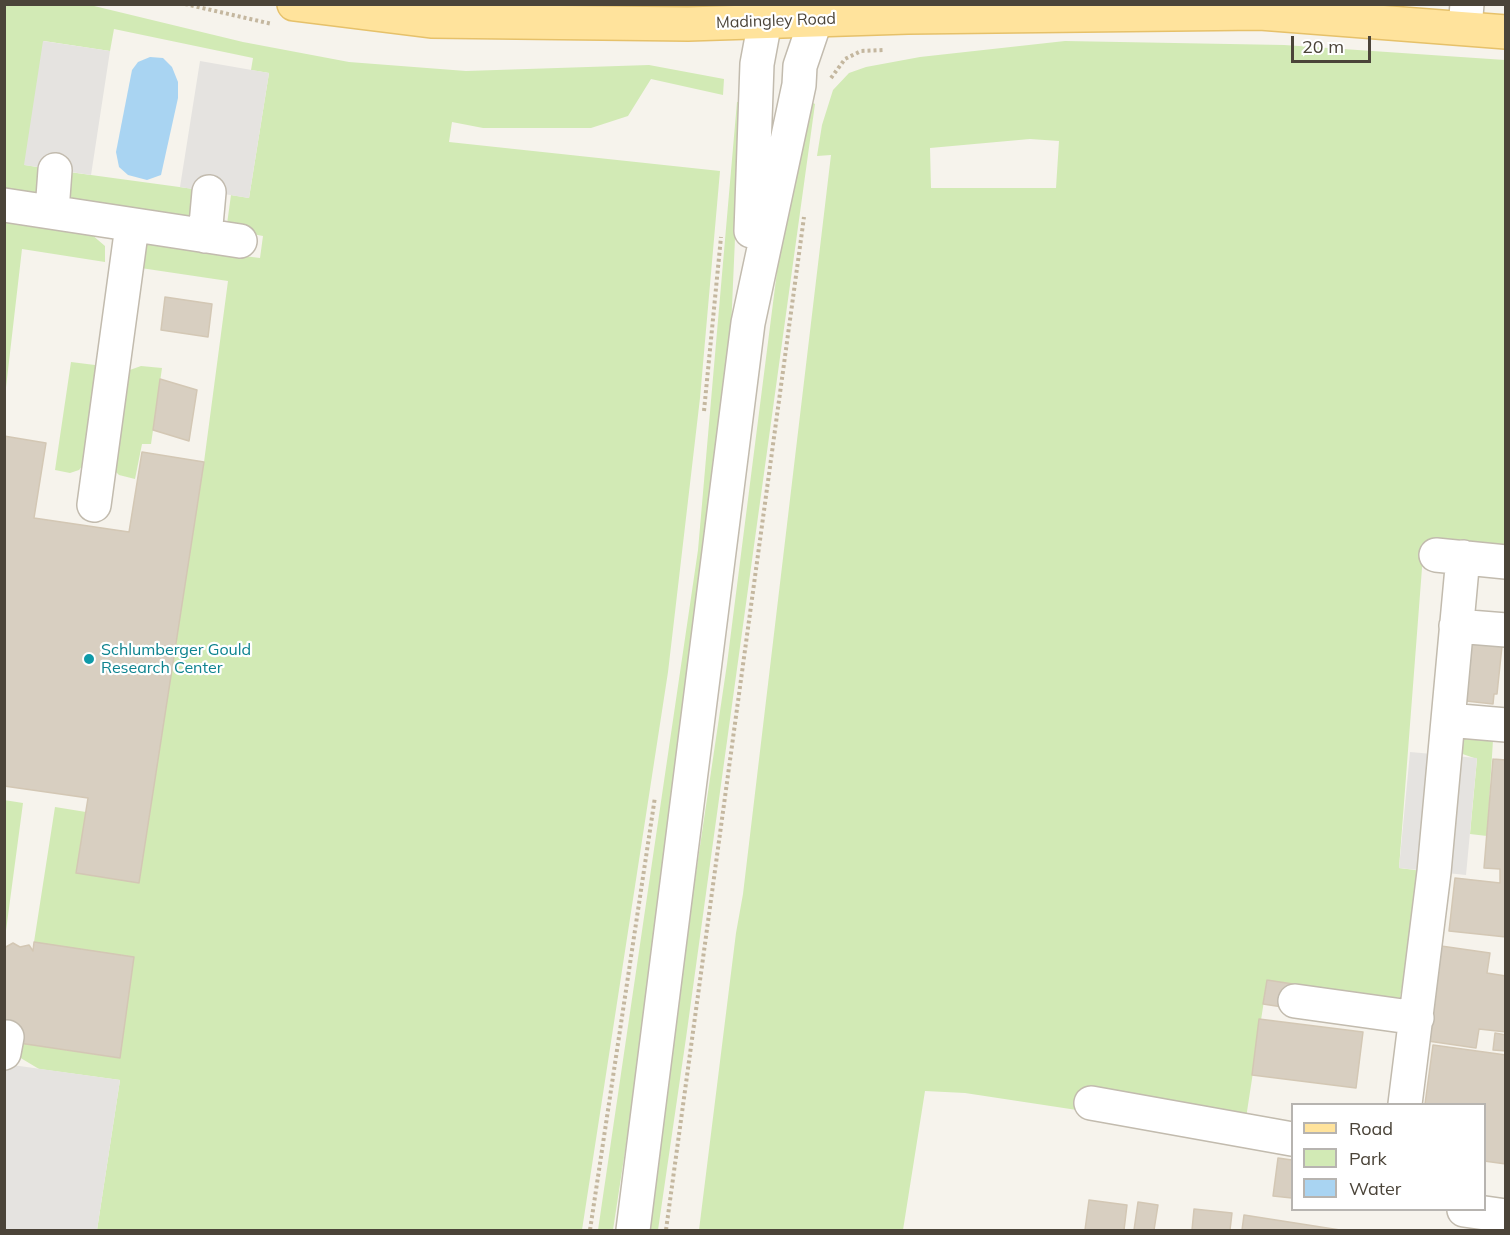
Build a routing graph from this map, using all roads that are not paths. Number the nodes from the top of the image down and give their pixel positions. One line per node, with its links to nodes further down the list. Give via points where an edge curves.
1 (294, 4): 4 (main road, Madingley Road)
2 (1216, 4): 3 (main road, Madingley Road)
3 (1258, 8): 5 (main road, Madingley Road); 7 (main road, Madingley Road)
4 (359, 9): 6 (main road, Madingley Road, via 431,21 688,24)
5 (817, 12): 6 (main road, Madingley Road); 16 (street, via 800,66)
6 (769, 13): 16 (street, via 757,64)
7 (1466, 16): 8 (main road, Madingley Road)
8 (1506, 32)
9 (55, 170): 12 (street)
10 (209, 192): 14 (street)
11 (4, 205): 12 (street)
12 (52, 211): 13 (street)
13 (132, 226): 14 (street); 17 (street)
14 (205, 236): 15 (street)
15 (240, 241)
16 (748, 323): 30 (street)
17 (93, 505)
18 (1506, 562): 19 (street, via 1449,556)
19 (1456, 626): 20 (street); 21 (street)
20 (1506, 630)
21 (1448, 720): 22 (street); 24 (street)
22 (1506, 725)
23 (1295, 1001): 24 (street)
24 (1417, 1018): 26 (street)
25 (1091, 1103): 27 (street)
26 (1405, 1103)
27 (1291, 1139)
28 (1476, 1211): 29 (street)
29 (1506, 1216)
30 (633, 1230)

